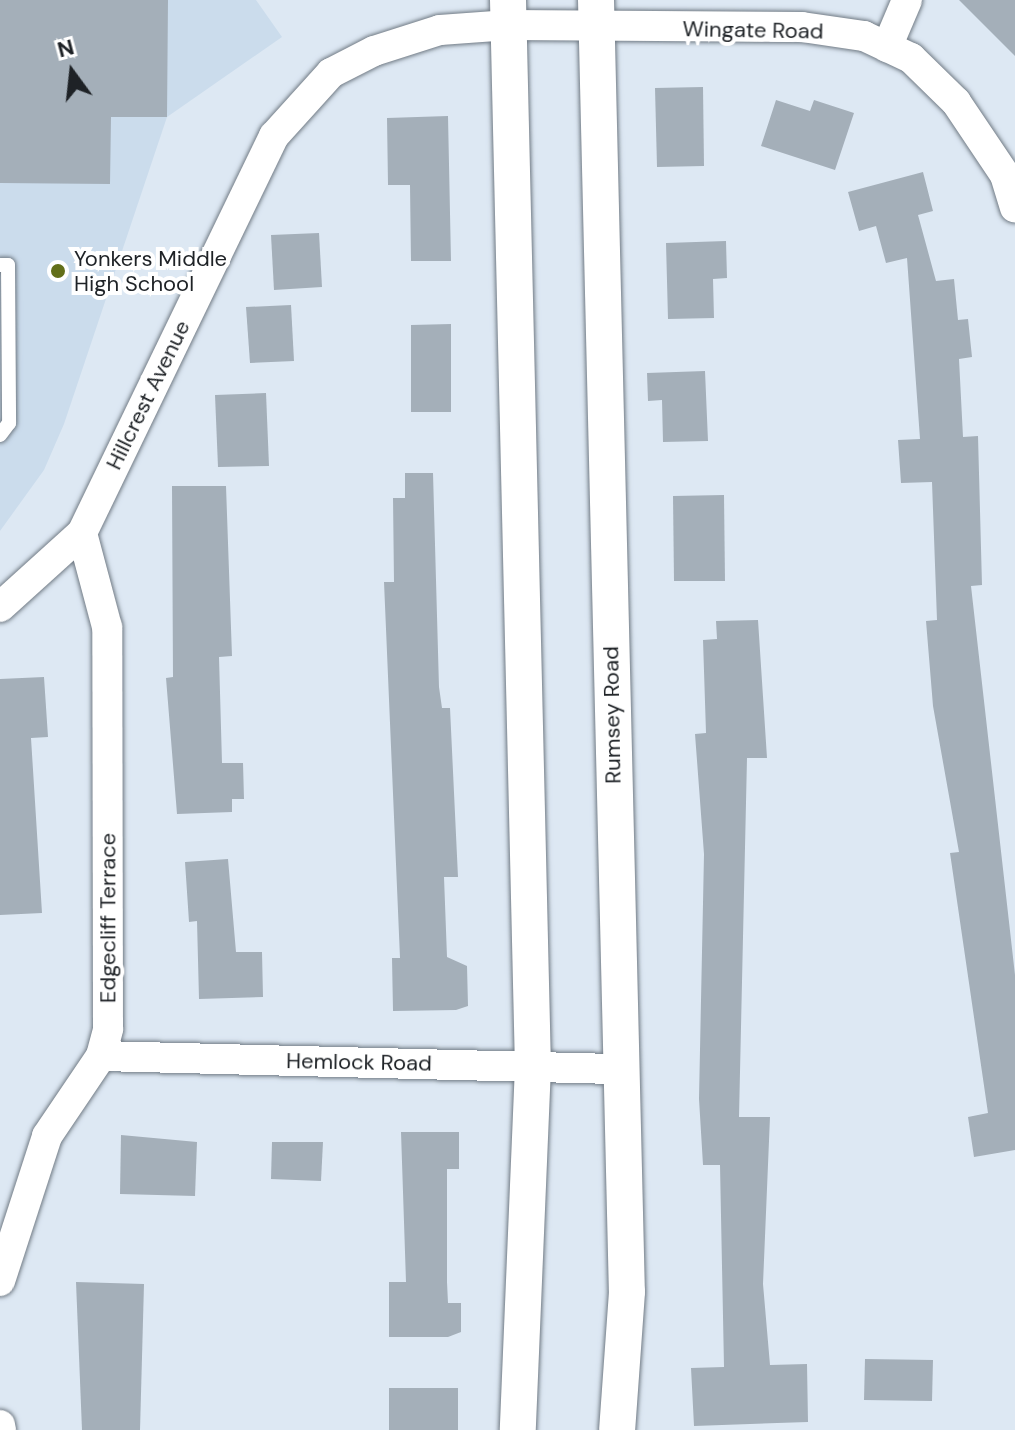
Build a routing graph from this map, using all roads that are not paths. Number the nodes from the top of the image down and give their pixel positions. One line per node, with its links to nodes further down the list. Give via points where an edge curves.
1 (907, 0): 4 (street)
2 (509, 12): 3 (street, Hillcrest Avenue); 8 (street, Hillcrest Avenue, via 374,51 331,73 300,103 274,136); 11 (street)
3 (596, 14): 4 (street, Wingate Road, via 802,27); 12 (street, Rumsey Road)
4 (887, 47): 5 (street, Wingate Road, via 911,58 956,102 1005,175)
5 (1015, 208)
6 (0, 265): 7 (lane, via 8,265 9,423)
7 (0, 435)
8 (82, 533): 9 (street, Hillcrest Avenue); 10 (street, Edgecliff Terrace, via 107,627 108,1029)
9 (0, 607)
10 (101, 1056): 11 (street, Hemlock Road); 13 (street, Edgecliff Terrace, via 47,1136)
11 (533, 1066): 12 (street, Hemlock Road); 14 (street)
12 (616, 1069): 15 (street, Rumsey Road, via 627,1292)
13 (0, 1281)
14 (518, 1430)
15 (617, 1430)

